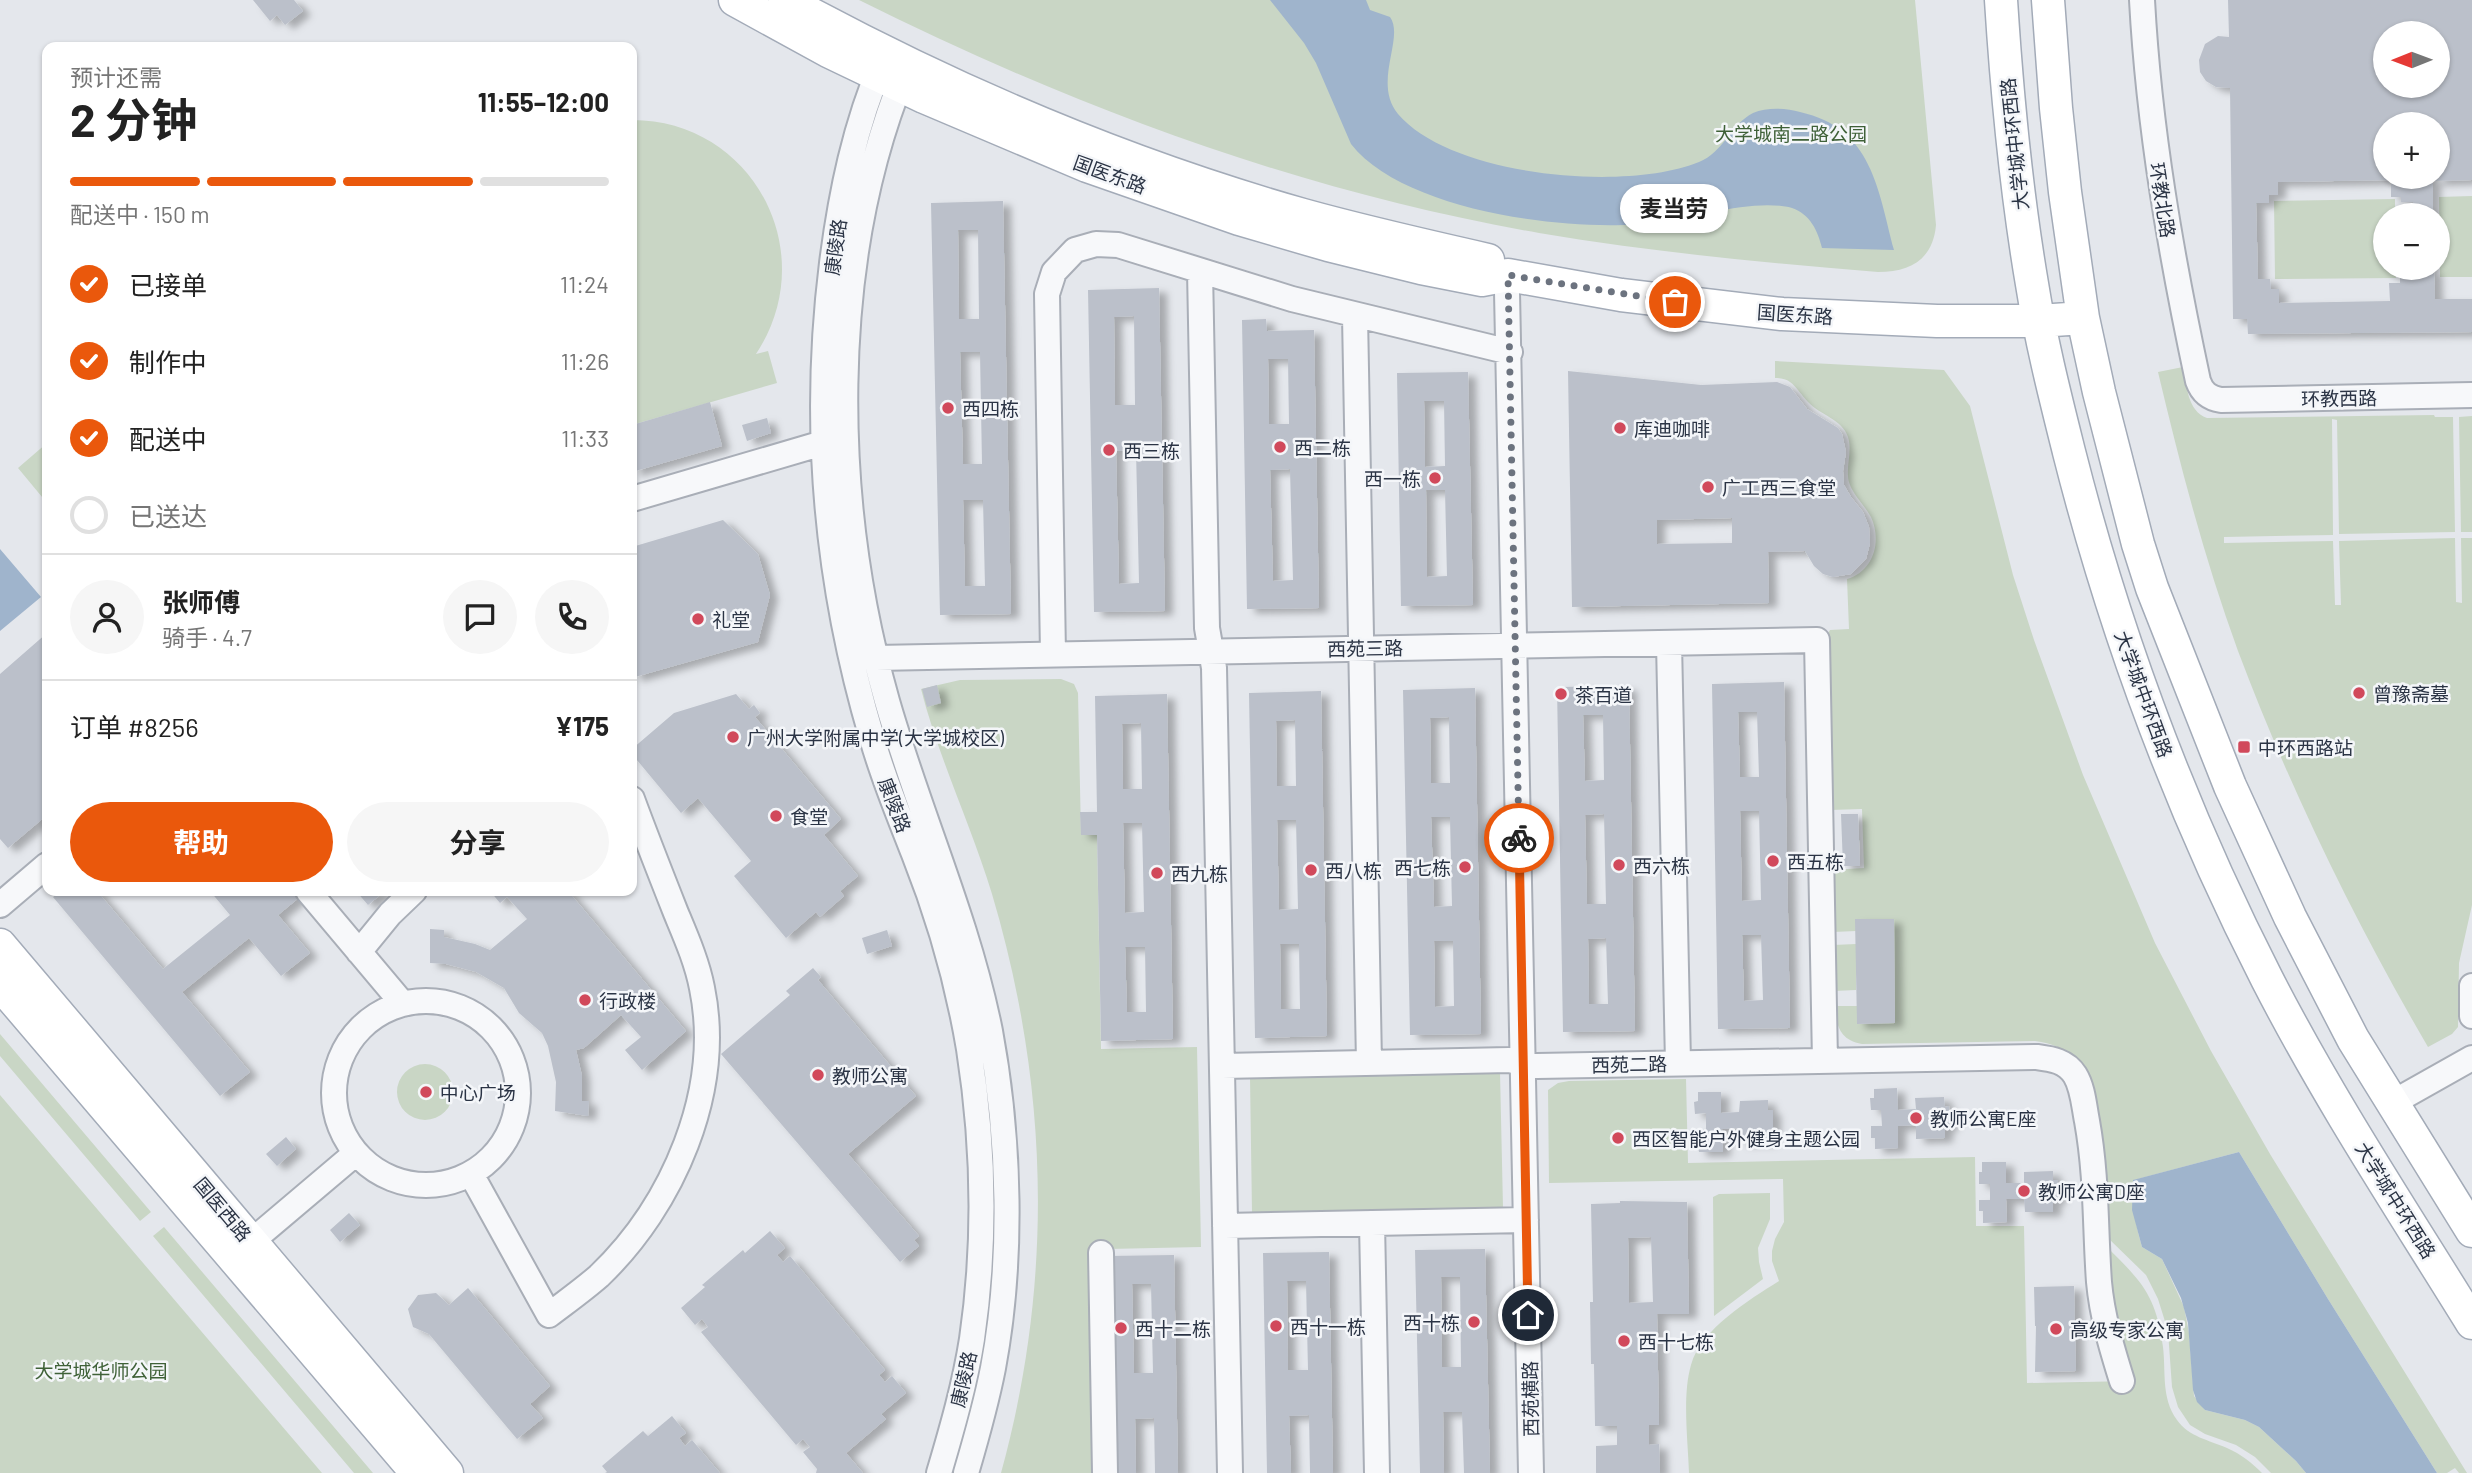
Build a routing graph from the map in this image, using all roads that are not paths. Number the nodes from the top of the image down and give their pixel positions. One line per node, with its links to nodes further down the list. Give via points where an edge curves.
1 (735, 0): 6 (main road, 国医东路, via 828,51)
2 (785, 0): 6 (main road, 国医东路)
3 (2001, 0): 11 (main road, 大学城中环西路, via 2013,145)
4 (2048, 0): 10 (main road, via 2061,156)
5 (2143, 0): 13 (street, 环教北路, via 2156,152 2174,266 2198,381)
6 (892, 69): 8 (main road, 国医东路, via 1012,136 1238,219 1421,268 1482,280); 15 (street, 康陵路, via 853,146 837,229 825,330); 22 (street, 康陵路, via 859,234 846,399 850,503)
7 (1200, 271): 9 (street); 20 (street); 21 (street, via 1127,247 1096,244 1075,250 1049,280)
8 (1508, 275): 11 (main road, 国医东路, via 1755,312); 12 (street, 西苑横路)
9 (1355, 316): 12 (street); 19 (street)
10 (2084, 318): 11 (main road, 国医东路); 40 (main road, via 2138,544 2171,640 2290,917)
11 (2039, 321): 49 (main road, 大学城中环西路, via 2106,588 2185,805 2267,980)
12 (1510, 352): 18 (street, 西苑横路)
13 (2207, 395): 14 (street, 环教西路, via 2221,400)
14 (2472, 395)
15 (823, 443): 16 (street); 53 (street, 康陵路, via 831,543 846,639 872,740 946,946 967,1036 978,1119 982,1187 978,1291 972,1342)
16 (637, 498)
17 (1670, 643): 18 (street, 西苑三路); 35 (street, 西苑三路, via 1817,640); 38 (street)
18 (1516, 645): 19 (street, 西苑三路); 37 (street, 西苑横路)
19 (1361, 648): 20 (street, 西苑三路); 36 (street)
20 (1211, 651): 21 (street, 西苑三路); 39 (street)
21 (1053, 654): 22 (street, 西苑三路)
22 (876, 658): 54 (street, 康陵路, via 975,964 999,1093 1005,1275 993,1370)
23 (639, 833): 42 (street, via 695,962 706,1023 699,1100 665,1190 640,1230 606,1269 549,1315)
24 (42, 868): 27 (street)
25 (311, 896): 29 (street)
26 (409, 896): 29 (street)
27 (0, 905)
28 (0, 945): 47 (main road, 国医西路)
29 (359, 952): 32 (street)
30 (0, 984): 47 (main road, 国医西路)
31 (2472, 985): 33 (street)
32 (403, 1004): 41 (street, via 364,1025 339,1062 334,1107); 42 (street, via 435,1002 471,1013 494,1031 512,1061 518,1093 512,1125 494,1156)
33 (2472, 1016)
34 (2472, 1058): 40 (street)
35 (1825, 1060): 38 (street, 西苑二路); 50 (street, 西苑二路, via 2037,1056 2053,1059 2073,1073 2080,1086 2094,1158 2104,1316)
36 (1369, 1063): 37 (street, 西苑二路); 39 (street, 西苑二路)
37 (1524, 1063): 38 (street, 西苑二路); 43 (street, 西苑横路)
38 (1678, 1063)
39 (1222, 1066): 45 (street)
40 (2392, 1103): 46 (main road)
41 (356, 1153): 42 (street, via 380,1173 408,1184 442,1184); 47 (street)
42 (471, 1174)
43 (1526, 1220): 44 (street); 58 (street, 西苑横路)
44 (1372, 1223): 45 (street); 57 (street)
45 (1225, 1226): 56 (street)
46 (2472, 1231)
47 (242, 1249): 51 (main road, 国医西路); 52 (main road, 国医西路)
48 (1101, 1253): 55 (street)
49 (2472, 1323)
50 (2122, 1381)
51 (417, 1473)
52 (447, 1473)
53 (939, 1473)
54 (965, 1473)
55 (1105, 1473)
56 (1230, 1473)
57 (1377, 1473)
58 (1531, 1473)

